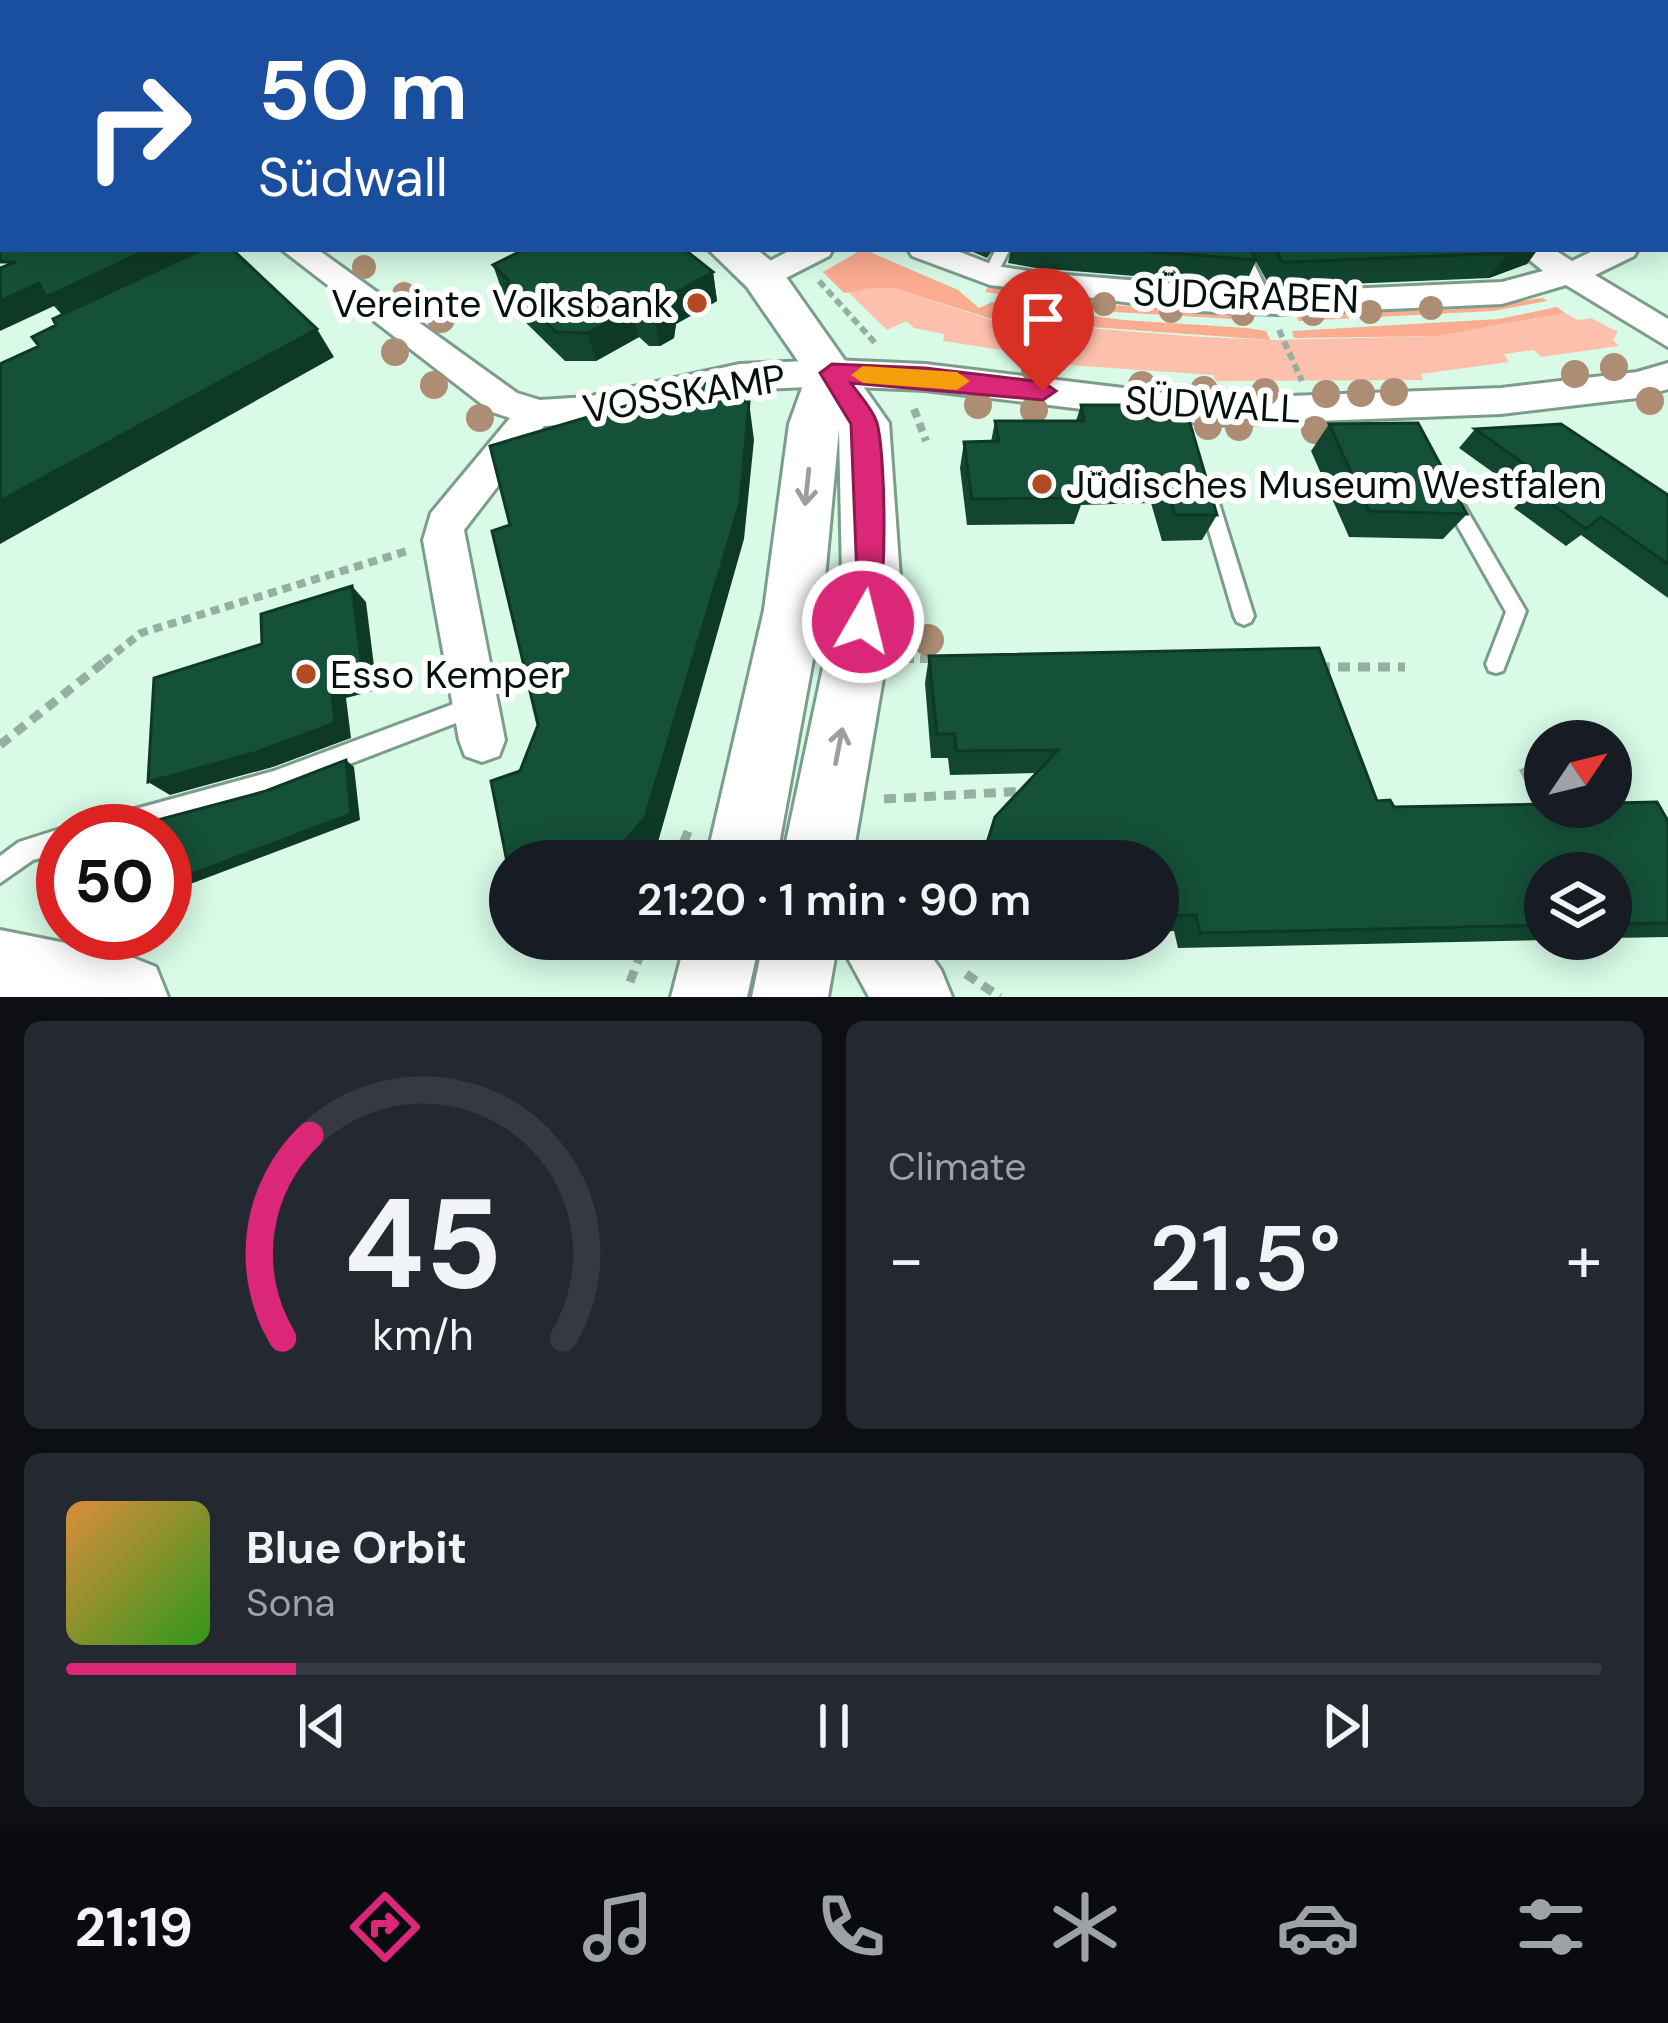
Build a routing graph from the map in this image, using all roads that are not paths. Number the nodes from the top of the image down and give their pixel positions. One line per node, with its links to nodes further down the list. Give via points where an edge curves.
1 (300, 252): 12 (street, VOSSKAMP, via 505,403)
2 (940, 252): 7 (street, SÜDGRABEN)
3 (1242, 252): 8 (lane)
4 (1548, 252): 6 (street)
5 (776, 259): 10 (main road)
6 (1599, 261): 8 (street, SÜDGRABEN, via 1502,293); 9 (street)
7 (996, 262): 8 (street, SÜDGRABEN)
8 (1272, 313)
9 (1668, 334)
10 (832, 373): 11 (street, SÜDWALL, via 903,376 1185,419 1214,412 1404,418); 12 (street, VOSSKAMP, via 740,376 587,410); 19 (main road, one-way to 19, via 814,424 794,610); 20 (main road, one-way to 10, via 871,578 864,423)
11 (1668, 376)
12 (536, 412): 17 (street, VOSSKAMP, via 445,525)
13 (1201, 471): 15 (lane)
14 (1445, 489): 16 (lane, via 1516,611)
15 (1244, 616)
16 (1496, 664)
17 (478, 723): 18 (lane)
18 (192, 804)
19 (746, 840)
20 (825, 840)
21 (36, 848): 22 (lane)
22 (0, 871)
23 (718, 960): 29 (main road)
24 (797, 960): 30 (main road)
25 (904, 960): 27 (main road)
26 (0, 972): 28 (main road)
27 (939, 985)
28 (126, 997)
29 (709, 997)
30 (790, 997)

